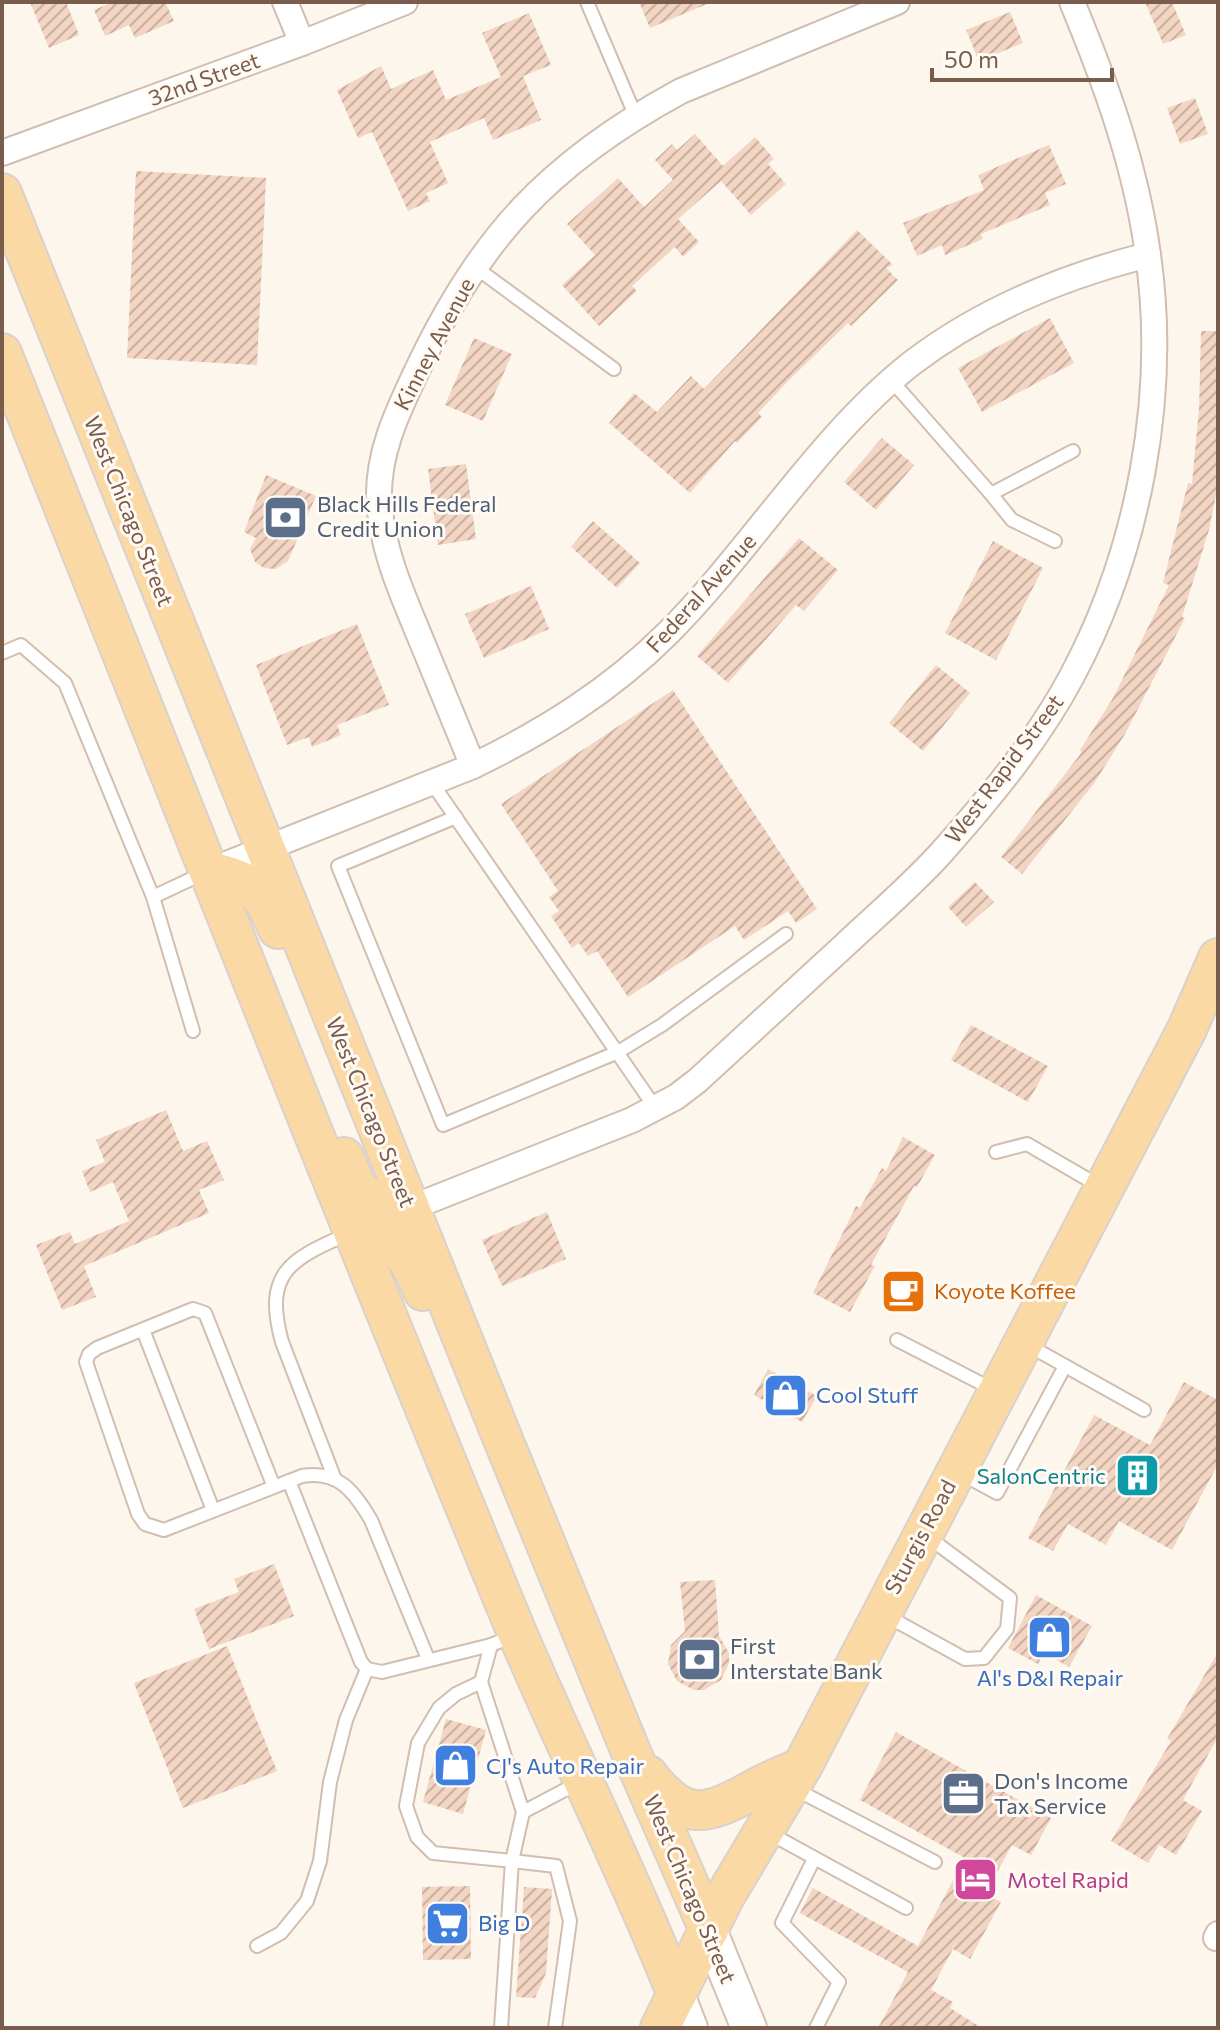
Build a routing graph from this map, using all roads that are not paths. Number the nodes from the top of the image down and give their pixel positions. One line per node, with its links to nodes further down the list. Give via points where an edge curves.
1 (285, 2): 6 (street)
2 (405, 2): 6 (street, 32nd Street)
3 (587, 2): 7 (lane)
4 (897, 2): 7 (street, Kinney Avenue, via 681,91)
5 (1072, 2): 11 (street, West Rapid Street, via 1119,124)
6 (302, 43): 8 (street, 32nd Street)
7 (636, 117): 12 (street, Kinney Avenue, via 530,198)
8 (2, 153)
9 (2, 193): 16 (main road, West Chicago Street)
10 (2, 245): 16 (main road, via 26,309)
11 (1148, 255): 15 (street, Federal Avenue, via 1090,272 992,314 943,341); 34 (street, West Rapid Street, via 1152,376 1138,491 1111,586 1071,679 1014,764 939,856 697,1081)
12 (475, 267): 14 (lane); 22 (street, Kinney Avenue, via 430,341 402,402 387,438 379,497 383,530 404,598)
13 (2, 353): 20 (main road)
14 (614, 369)
15 (892, 381): 18 (lane); 22 (street, Federal Avenue, via 638,663 576,710)
16 (85, 400): 25 (main road, West Chicago Street)
17 (1073, 451): 18 (lane)
18 (991, 494): 19 (lane, via 1012,520)
19 (1055, 541)
20 (119, 645): 25 (main road, via 174,729 207,818 222,840); 26 (main road)
21 (2, 653): 27 (lane, via 21,645 65,683)
22 (473, 766): 23 (street, Federal Avenue)
23 (432, 783): 24 (lane); 25 (street, Federal Avenue)
24 (456, 817): 33 (lane); 33 (lane, via 338,866 443,1125)
25 (265, 849): 26 (street, Federal Avenue); 32 (main road, West Chicago Street)
26 (209, 871): 27 (lane); 30 (main road); 32 (main road, via 237,877 261,894 310,1007)
27 (153, 897): 31 (lane)
28 (786, 934): 33 (lane)
29 (1218, 958): 36 (main road, Sturgis Road)
30 (264, 1007): 37 (main road, via 308,1067 356,1186 373,1203); 38 (main road)
31 (193, 1031)
32 (342, 1041): 37 (main road, West Chicago Street)
33 (618, 1052): 34 (lane)
34 (656, 1109): 37 (street, West Rapid Street)
35 (996, 1152): 36 (lane, via 1027,1144)
36 (1104, 1188): 41 (main road, Sturgis Road)
37 (410, 1208): 38 (street, West Rapid Street); 45 (main road, West Chicago Street)
38 (353, 1231): 45 (main road, via 402,1250 452,1359); 47 (lane, via 297,1260 278,1283 275,1300 282,1342); 53 (main road)
39 (143, 1330): 49 (lane, via 193,1309 205,1313); 50 (lane); 50 (lane, via 97,1348 86,1362 138,1514 145,1524 164,1530)
40 (897, 1340): 43 (lane)
41 (1023, 1343): 42 (lane); 43 (main road, Sturgis Road)
42 (1065, 1366): 44 (lane); 46 (lane, via 997,1493)
43 (997, 1392): 46 (main road, Sturgis Road)
44 (1144, 1410)
45 (502, 1437): 57 (main road, West Chicago Street)
46 (955, 1470): 51 (main road, Sturgis Road)
47 (334, 1477): 48 (lane, via 320,1473); 54 (lane, via 360,1501 371,1520)
48 (289, 1481): 49 (lane); 55 (lane)
49 (274, 1487): 50 (lane)
50 (213, 1510)
51 (923, 1533): 52 (main road, Sturgis Road); 52 (lane, via 1010,1598 1007,1629 984,1658 965,1659)
52 (881, 1613): 58 (main road, Sturgis Road)
53 (505, 1639): 54 (lane); 56 (lane); 59 (main road)
54 (428, 1659): 55 (lane, via 382,1672)
55 (367, 1669): 67 (lane, via 346,1720 330,1782 320,1861 307,1901 281,1933)
56 (481, 1682): 60 (lane); 63 (lane, via 439,1708 418,1743 406,1806 417,1837 433,1853)
57 (631, 1752): 58 (main road, via 668,1798 699,1811); 66 (main road, West Chicago Street)
58 (796, 1777): 61 (main road, Sturgis Road); 64 (lane)
59 (584, 1780): 60 (lane); 68 (main road)
60 (523, 1812): 63 (lane)
61 (765, 1831): 62 (lane); 66 (main road, Sturgis Road)
62 (814, 1859): 65 (lane); 73 (lane, via 782,1923 839,1982)
63 (512, 1861): 69 (lane); 70 (lane, via 556,1866 563,1893 570,1921)
64 (935, 1862)
65 (906, 1908)
66 (709, 1930): 68 (main road, Sturgis Road); 72 (main road, West Chicago Street)
67 (257, 1946)
68 (684, 2012): 71 (main road, Sturgis Road)
69 (501, 2028)
70 (555, 2028)
71 (660, 2028)
72 (749, 2028)
73 (816, 2028)

